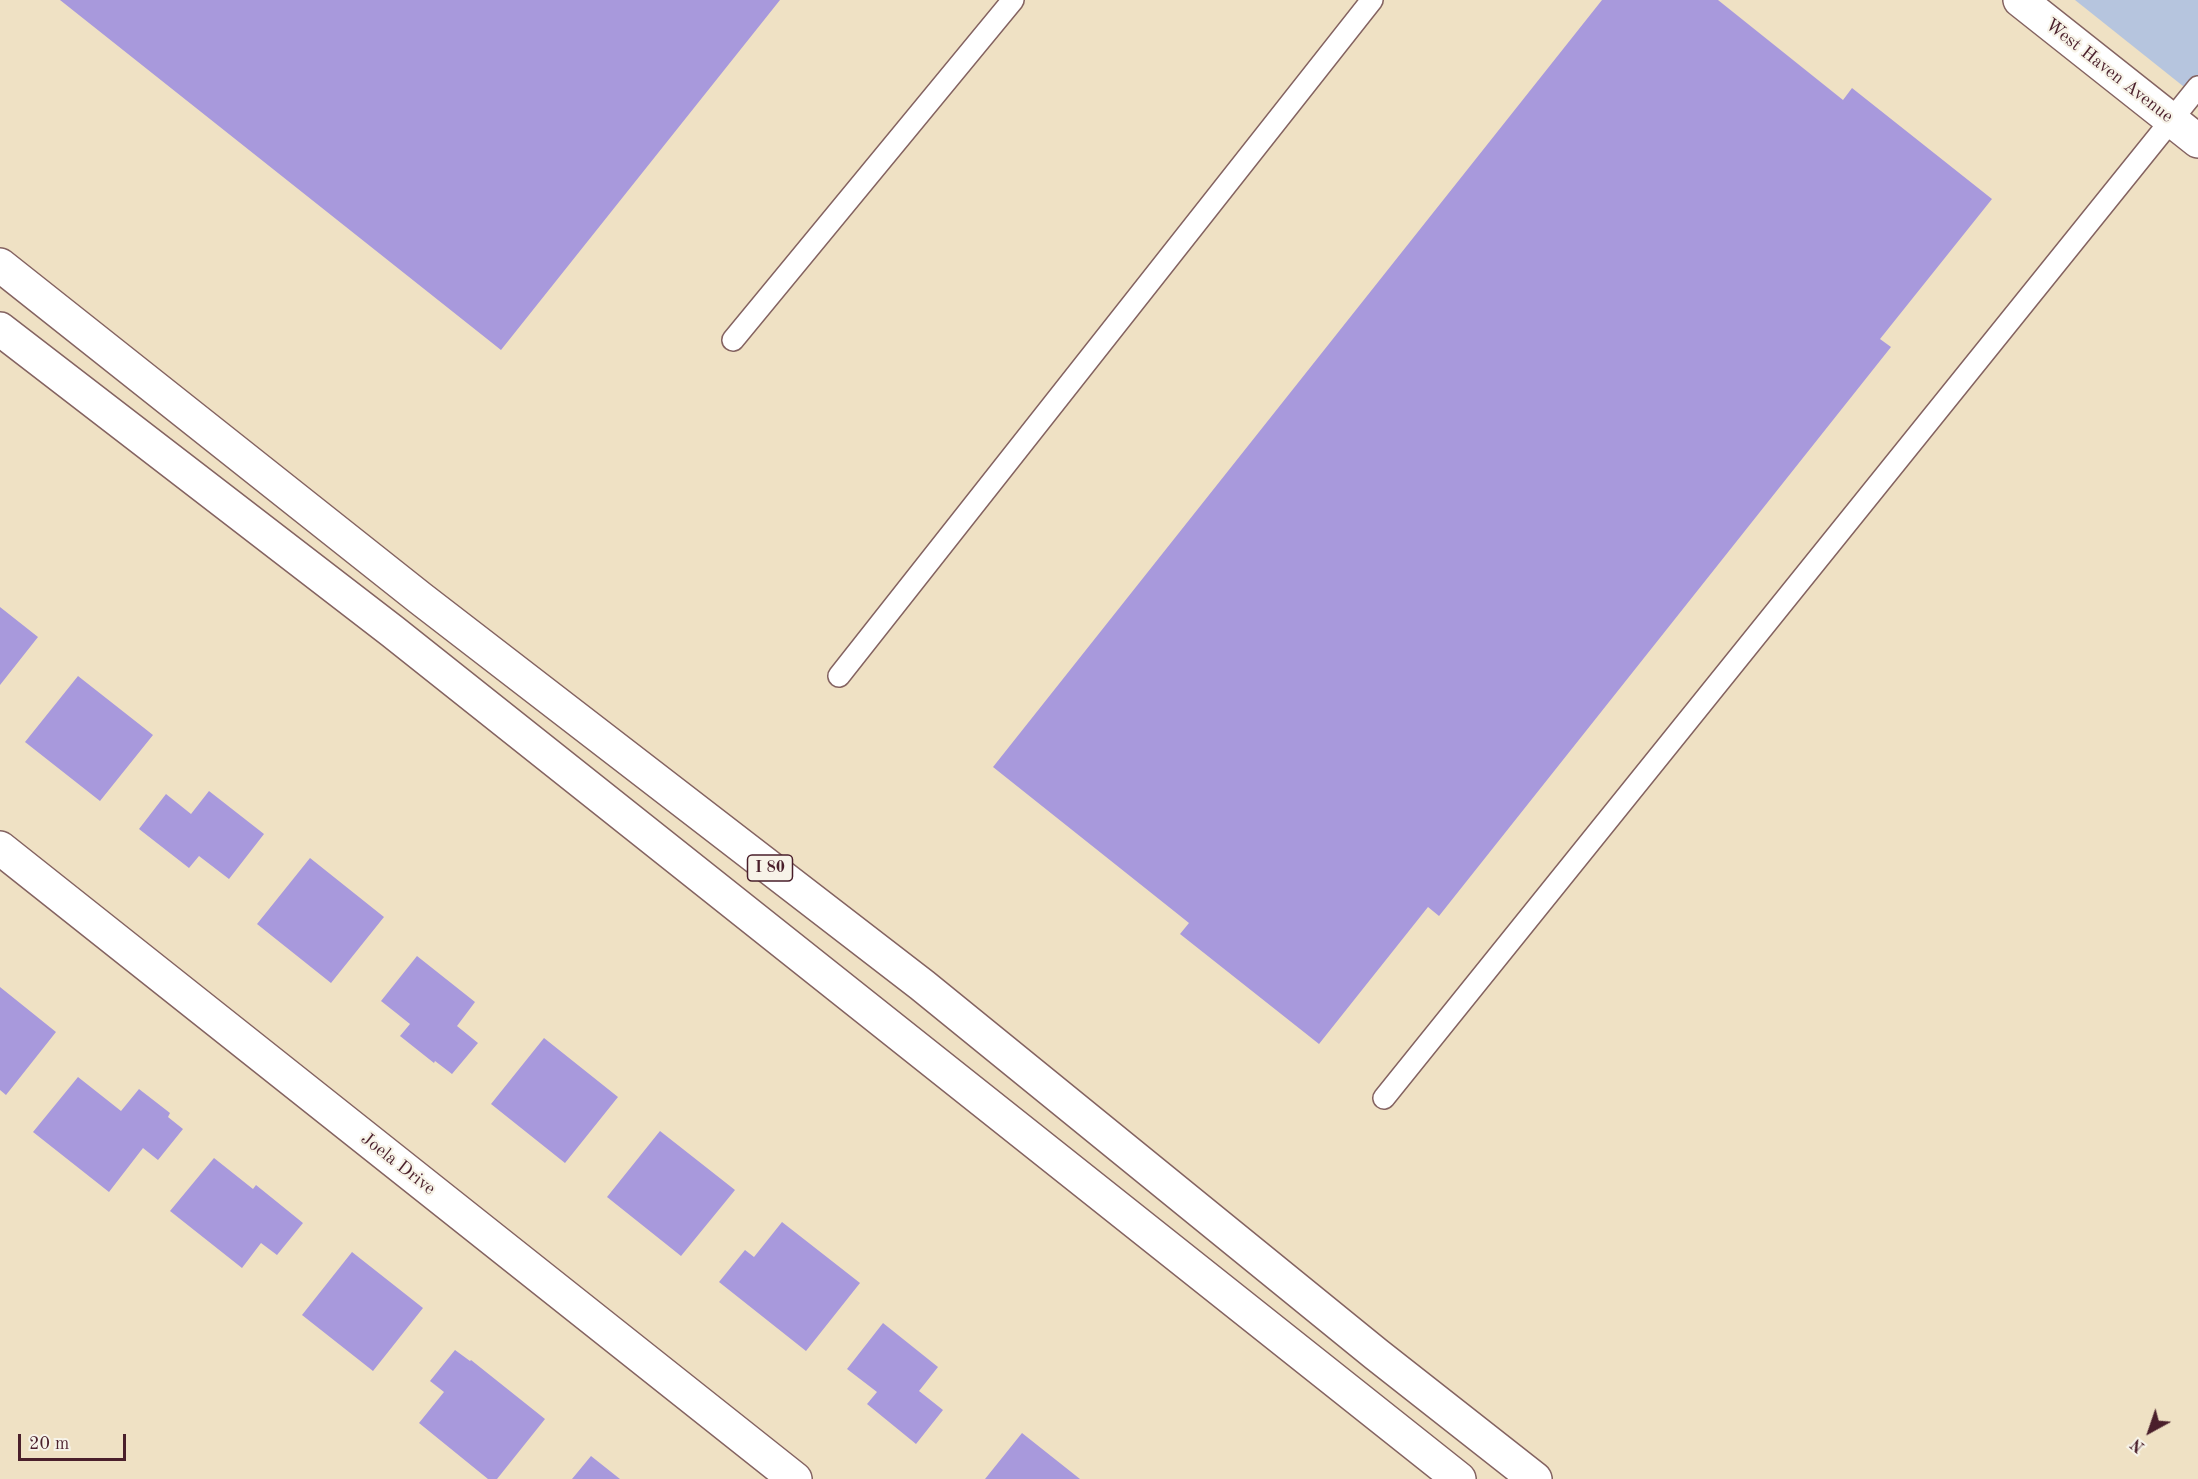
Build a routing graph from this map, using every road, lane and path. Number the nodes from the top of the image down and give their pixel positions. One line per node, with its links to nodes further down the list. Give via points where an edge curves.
1 (1013, 0): 9 (lane)
2 (1372, 0): 10 (lane)
3 (2020, 0): 5 (main road, West Haven Avenue)
4 (2198, 87): 5 (lane)
5 (2171, 120): 6 (main road, West Haven Avenue); 12 (lane)
6 (2198, 141)
7 (0, 265): 15 (main road, I 80, via 420,598 922,985)
8 (0, 329): 14 (main road, I 80, via 439,668)
9 (733, 340)
10 (839, 676)
11 (0, 848): 13 (main road, Joela Drive)
12 (1384, 1098)
13 (795, 1479)
14 (1459, 1479)
15 (1535, 1479)

